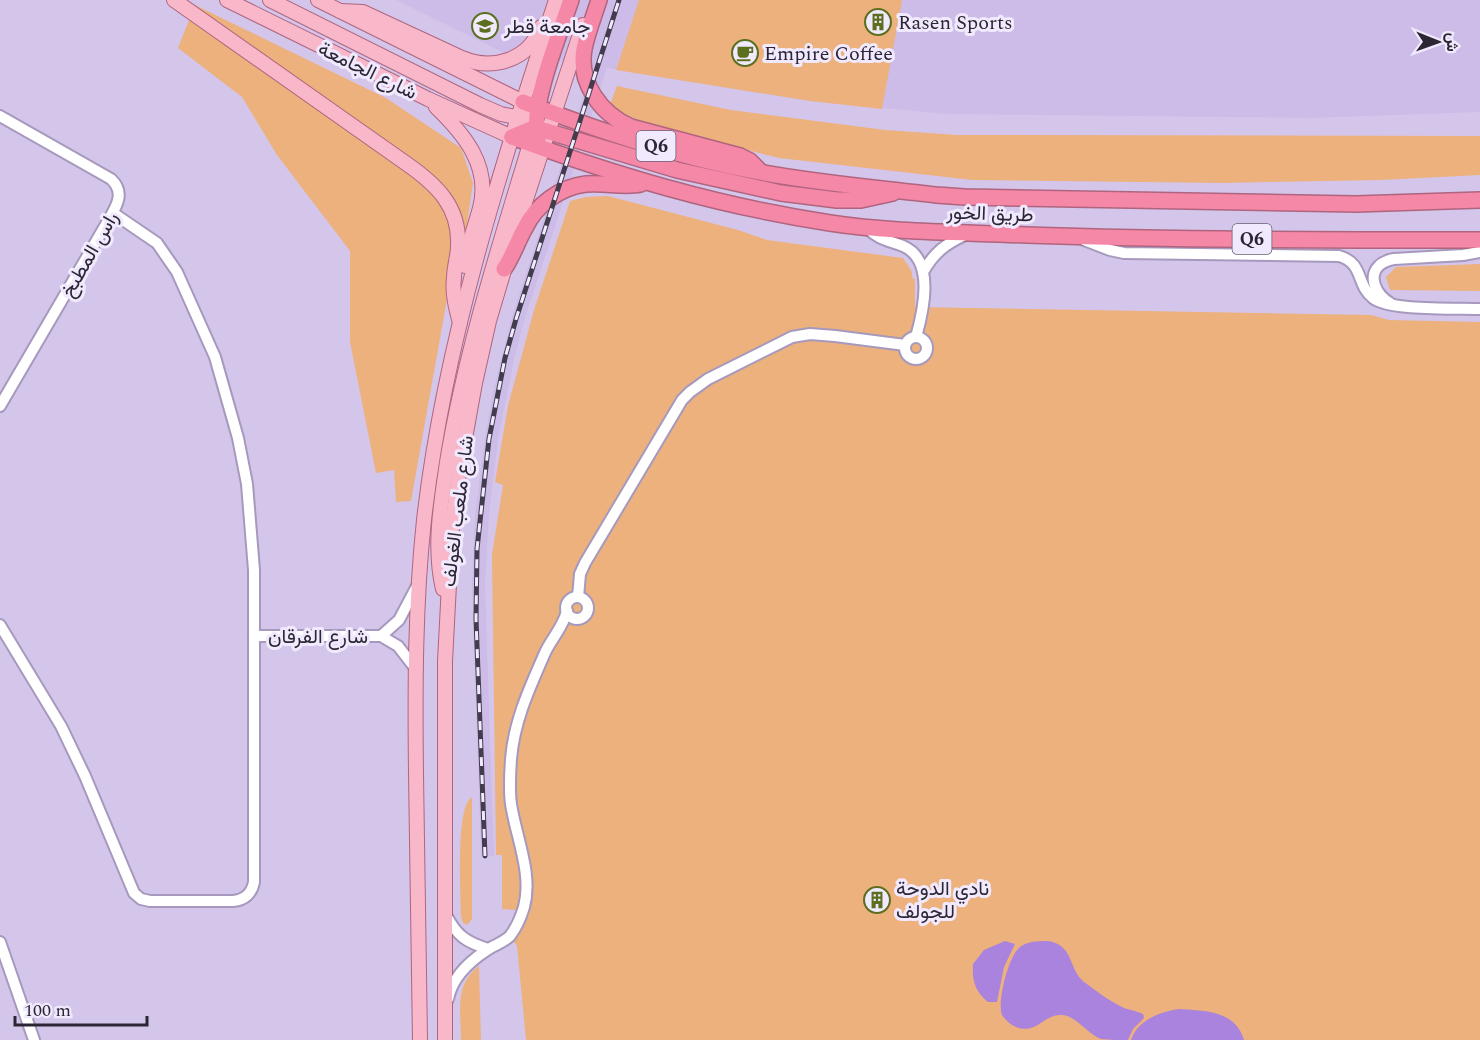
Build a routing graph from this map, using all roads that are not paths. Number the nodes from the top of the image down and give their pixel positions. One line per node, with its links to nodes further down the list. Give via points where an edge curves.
1 (174, 0): 32 (main road, via 437,188 457,225 453,277)
2 (226, 0): 11 (main road, شارع الجامعة)
3 (270, 0): 15 (main road, via 480,105)
4 (318, 0): 10 (main road, شارع الجامعة)
5 (551, 0): 10 (main road, via 539,32 526,50 506,62 488,64 471,62 363,12)
6 (556, 0): 12 (main road)
7 (571, 0): 15 (highway)
8 (591, 0): 13 (main road)
9 (599, 0): 17 (highway, via 583,57 587,82 601,106 631,127 745,158)
10 (340, 11): 12 (main road, شارع الجامعة)
11 (428, 99): 16 (main road, شارع الجامعة); 29 (main road, via 471,148 481,178 481,205 466,259)
12 (523, 102): 15 (highway, طريق الخور / Q6)
13 (554, 113): 15 (highway, طريق الخور / Q6); 17 (highway, طريق الخور / Q6, via 687,156)
14 (0, 116): 21 (street, راس المطبخ, via 111,179 119,198)
15 (534, 127): 16 (highway, طريق الخور / Q6); 18 (highway, طريق الخور / Q6); 19 (highway, via 668,168 781,193 853,200); 27 (main road, شارع ملعب الغولف); 38 (main road, via 476,327 451,439 438,532 439,568)
16 (512, 137): 29 (main road, شارع ملعب الغولف)
17 (760, 172): 19 (highway, طريق الخور / Q6)
18 (646, 182): 22 (highway, طريق الخور / Q6, via 747,208); 27 (highway, via 630,186 586,184 553,196 531,217)
19 (898, 190): 20 (highway, طريق الخور / Q6, via 965,197 1344,204)
20 (1480, 200)
21 (113, 213): 35 (street, راس المطبخ); 42 (street, via 146,234 168,258 203,328 225,388 247,484 254,570)
22 (866, 227): 23 (highway, طريق الخور / Q6); 28 (street, via 882,240 911,251)
23 (969, 234): 24 (highway, طريق الخور / Q6); 28 (street, via 942,247)
24 (1076, 237): 25 (highway, طريق الخور / Q6); 30 (street, via 1124,253 1339,256 1354,265 1369,295)
25 (1480, 240)
26 (1480, 252): 30 (street, via 1385,261 1375,272 1374,285 1378,293)
27 (504, 269): 38 (main road, شارع ملعب الغولف, via 475,383 464,446 452,527)
28 (924, 272): 33 (street, via 923,307)
29 (469, 291): 32 (main road, شارع ملعب الغولف)
30 (1396, 306): 31 (street)
31 (1480, 309)
32 (460, 326): 36 (main road, شارع ملعب الغولف, via 435,446)
33 (916, 337): 34 (street); 34 (street, via 926,344 924,356 912,359)
34 (905, 345): 37 (street, via 802,335 774,345 697,386 682,400 585,563)
35 (0, 406)
36 (418, 585): 43 (street, شارع الفرقان, via 399,620); 45 (main road, شارع ملعب الغولف)
37 (578, 597): 39 (street, via 568,601); 40 (street, via 588,607 584,616)
38 (447, 602): 46 (main road, شارع ملعب الغولف)
39 (567, 612): 40 (street); 44 (street)
40 (577, 619): 44 (street)
41 (0, 625): 42 (street, via 61,726 131,888 137,897 150,901 237,901 253,888)
42 (254, 636): 43 (street, شارع الفرقان)
43 (381, 636): 45 (street, شارع الفرقان, via 398,646)
44 (541, 664): 48 (street, via 524,701 511,758 511,802 526,895 509,936)
45 (415, 668): 53 (main road, شارع ملعب الغولف)
46 (444, 911): 48 (street, via 461,937); 50 (main road, شارع ملعب الغولف)
47 (0, 942): 52 (street)
48 (488, 949): 50 (street, via 466,966 456,980)
49 (0, 965): 51 (street)
50 (445, 1014): 54 (main road, شارع ملعب الغولف)
51 (26, 1040)
52 (34, 1040)
53 (420, 1040)
54 (445, 1040)

